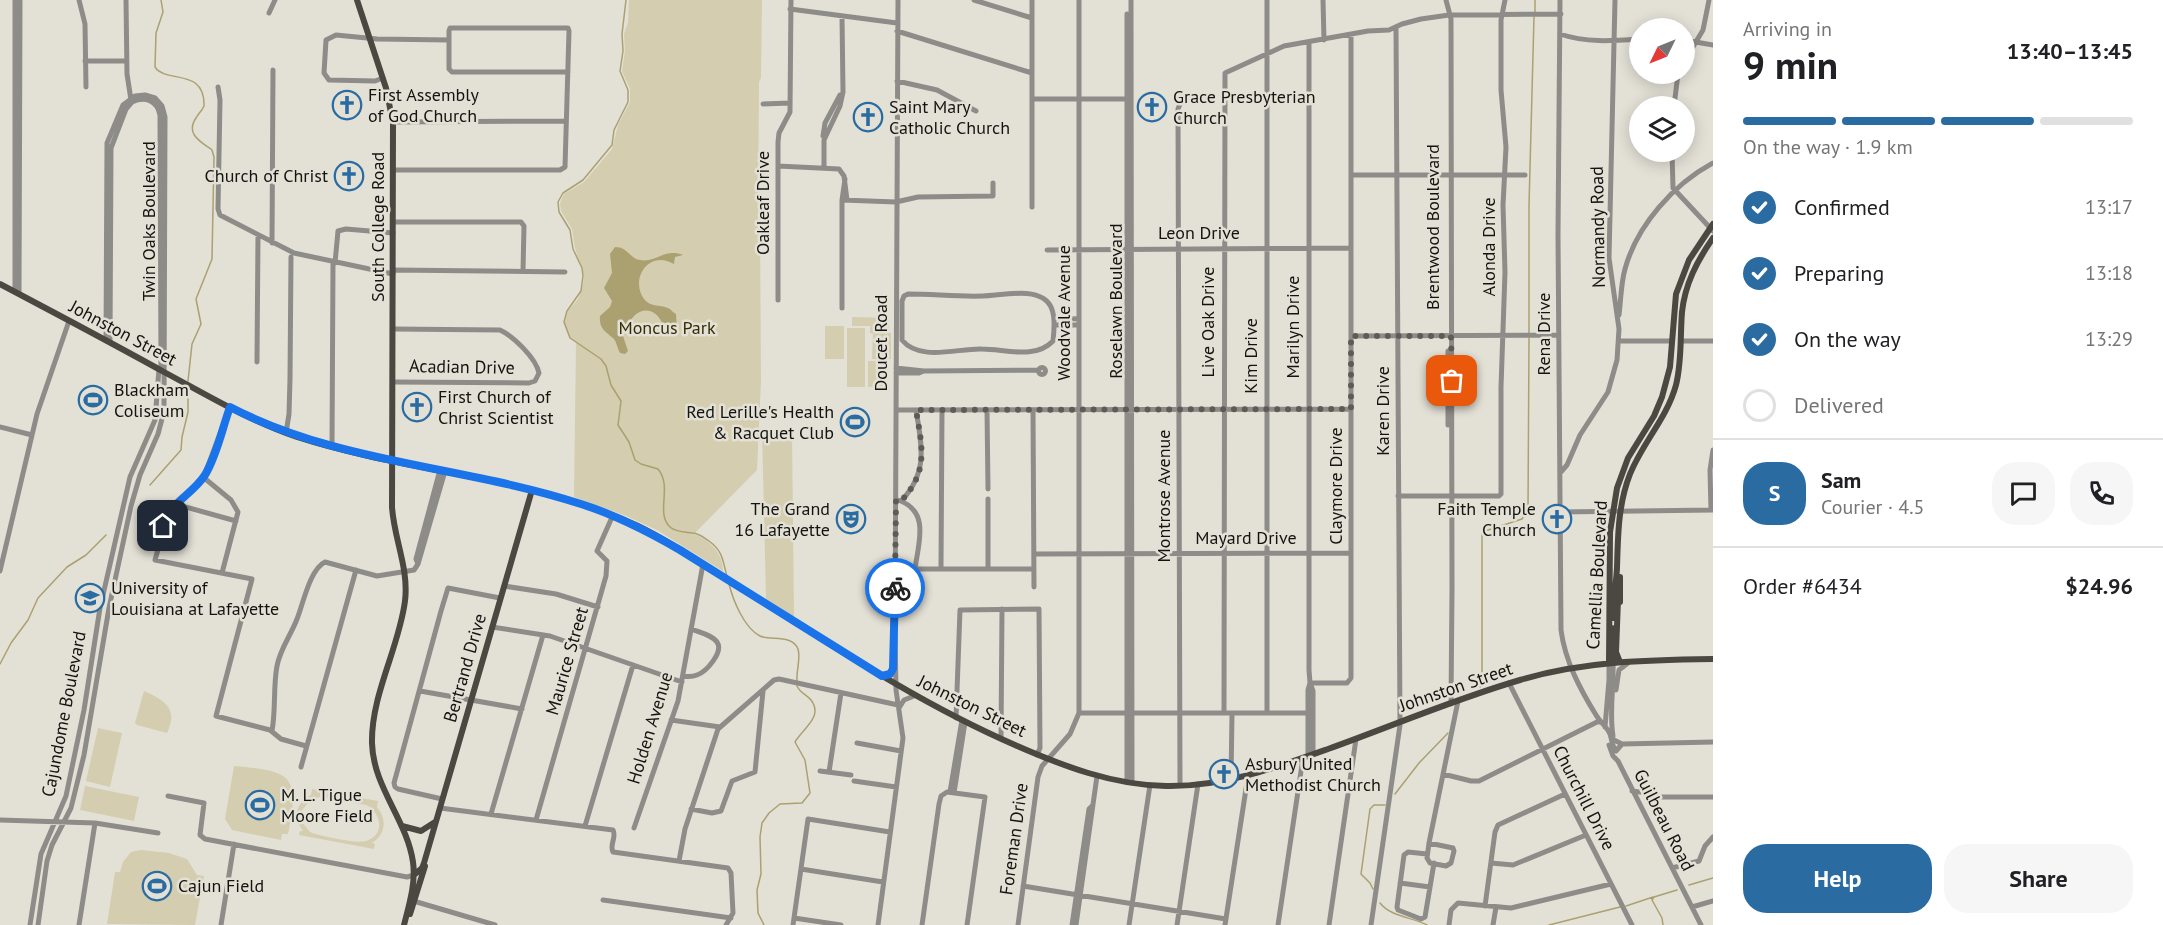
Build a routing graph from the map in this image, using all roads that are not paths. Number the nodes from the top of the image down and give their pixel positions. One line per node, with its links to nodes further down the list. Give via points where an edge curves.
1 (15, 0): 28 (street)
2 (20, 0): 28 (street)
3 (80, 0): 43 (street, via 85,24)
4 (126, 0): 44 (street)
5 (275, 0): 21 (street)
6 (357, 0): 33 (main road, South College Road)
7 (791, 0): 20 (street, Oakleaf Drive)
8 (898, 0): 27 (street, Doucet Road)
9 (974, 0): 26 (street)
10 (1032, 0): 26 (street)
11 (1079, 0): 53 (street, Woodvale Avenue)
12 (1129, 0): 54 (street, Roselawn Boulevard)
13 (1267, 0): 42 (street, Kim Drive)
14 (1323, 0): 35 (street)
15 (1446, 0): 24 (street, Brentwood Boulevard)
16 (1505, 0): 22 (street, Alonda Drive)
17 (1560, 0): 23 (street, Rena Drive)
18 (1615, 0): 37 (street, Normandy Road)
19 (1709, 0): 38 (street)
20 (790, 9): 25 (street); 57 (street, Oakleaf Drive)
21 (269, 13)
22 (1503, 14): 23 (street); 24 (street); 67 (street, Alonda Drive)
23 (1561, 14): 31 (street, Rena Drive)
24 (1449, 15): 29 (street); 70 (street, Brentwood Boulevard)
25 (843, 16): 27 (street); 65 (street, via 843,92 824,140)
26 (1032, 18): 47 (street)
27 (897, 23): 30 (street, Doucet Road)
28 (17, 26): 97 (street)
29 (1396, 27): 32 (street); 69 (street, Karen Drive)
30 (897, 31): 47 (street); 49 (street, Doucet Road)
31 (1560, 34): 37 (street); 107 (street, Rena Drive)
32 (1351, 35): 35 (street); 68 (street, Claymore Drive)
33 (370, 38): 34 (street); 48 (main road, South College Road); 48 (street, via 328,38 324,45 325,75 334,81)
34 (449, 39): 46 (street, via 450,71); 46 (street, via 448,31 454,27 568,28)
35 (1324, 40): 39 (street)
36 (1629, 40): 37 (street)
37 (1614, 41): 104 (street, Normandy Road, via 1609,258)
38 (1697, 42): 40 (street); 41 (street)
39 (1309, 43): 42 (street, via 1284,46); 89 (street, Marilyn Drive)
40 (1695, 45)
41 (1713, 45)
42 (1267, 54): 84 (street, Live Oak Drive, via 1224,75); 85 (street, Kim Drive)
43 (85, 61): 44 (street); 50 (street)
44 (126, 61): 56 (street)
45 (273, 70): 82 (street)
46 (568, 72): 60 (street)
47 (1032, 73): 52 (street)
48 (382, 78): 61 (main road, South College Road)
49 (897, 81): 59 (street, via 937,90); 75 (street, Doucet Road)
50 (86, 87)
51 (218, 87): 80 (street, via 219,213)
52 (1032, 99): 53 (street); 76 (street)
53 (1079, 99): 54 (street); 87 (street, Woodvale Avenue)
54 (1129, 99): 88 (street, Roselawn Boulevard)
55 (1182, 99): 83 (street, Montrose Avenue, via 1178,109)
56 (131, 100): 116 (street, via 121,109 106,147); 119 (street, Twin Oaks Boulevard, via 151,101 160,115)
57 (790, 103): 58 (street); 64 (street, Oakleaf Drive, via 778,138)
58 (764, 104)
59 (976, 111)
60 (565, 121): 61 (street); 66 (street, via 564,169)
61 (393, 122): 66 (main road, South College Road)
62 (1672, 162): 73 (street)
63 (1713, 164): 73 (street)
64 (778, 166): 65 (street); 98 (street, Oakleaf Drive)
65 (824, 167): 74 (street, via 839,169 845,179)
66 (394, 170): 77 (main road, South College Road)
67 (1505, 174): 70 (street); 71 (street); 106 (street, Alonda Drive)
68 (1351, 175): 69 (street); 86 (street, Claymore Drive)
69 (1397, 175): 70 (street); 109 (street, Karen Drive)
70 (1449, 175): 110 (street, Brentwood Boulevard)
71 (1525, 175)
72 (993, 183): 75 (street, via 993,196 918,197)
73 (1676, 191): 78 (street); 104 (street, via 1650,221 1628,260)
74 (845, 200): 75 (street); 99 (street)
75 (896, 202): 112 (street, Doucet Road)
76 (1032, 207)
77 (393, 222): 79 (main road, South College Road); 93 (street, via 518,222 522,224)
78 (1712, 228): 113 (main road, Camellia Boulevard, via 1689,260 1678,288)
79 (393, 233): 92 (street, via 338,231); 94 (main road, South College Road)
80 (258, 235): 82 (street); 117 (street)
81 (1713, 238): 114 (main road, Camellia Boulevard, via 1697,262 1686,290)
82 (272, 243): 92 (street)
83 (1178, 248): 84 (street, Leon Drive); 88 (street, Leon Drive); 131 (street, Montrose Avenue)
84 (1223, 248): 85 (street, Leon Drive); 132 (street, Live Oak Drive)
85 (1266, 248): 89 (street, Leon Drive); 133 (street, Kim Drive)
86 (1351, 248): 89 (street, Leon Drive); 108 (street, Claymore Drive)
87 (1079, 249): 88 (street, Leon Drive); 90 (street, Leon Drive); 102 (street, Woodvale Avenue)
88 (1129, 249): 130 (street, Roselawn Boulevard)
89 (1308, 249): 134 (street, Marilyn Drive)
90 (1047, 250)
91 (291, 257): 136 (street)
92 (334, 263): 94 (street); 138 (street)
93 (523, 271): 94 (street); 95 (street)
94 (393, 272): 105 (main road, South College Road)
95 (565, 272)
96 (0, 284): 97 (main road, Johnston Street)
97 (17, 293): 101 (main road, Johnston Street)
98 (778, 300)
99 (842, 308)
100 (1054, 318): 102 (street); 103 (street); 112 (street, via 1050,306 1032,294 908,294 902,301)
101 (69, 321): 116 (main road, Johnston Street); 137 (street, via 40,400)
102 (1079, 322): 103 (street); 129 (street, Woodvale Avenue)
103 (1054, 325): 112 (street, via 1052,342 1029,352 928,352)
104 (1618, 325): 111 (street, Normandy Road)
105 (393, 329): 121 (main road, South College Road); 121 (street, Acadian Drive, via 500,330 513,337 540,372 530,383)
106 (1503, 335): 107 (street); 110 (street); 150 (street, Alonda Drive, via 1501,495)
107 (1559, 335): 143 (street, Rena Drive)
108 (1351, 336): 109 (street); 123 (street, Claymore Drive)
109 (1398, 336): 110 (street); 149 (street, Karen Drive)
110 (1450, 336): 150 (street, Brentwood Boulevard)
111 (1619, 340): 113 (street); 143 (street, Normandy Road, via 1610,385)
112 (899, 341): 120 (street, Doucet Road)
113 (1672, 341): 156 (main road, Camellia Boulevard, via 1664,391 1619,479)
114 (1681, 341): 115 (street); 156 (main road, Camellia Boulevard, via 1671,401 1634,466)
115 (1713, 341)
116 (108, 342): 119 (main road, Johnston Street)
117 (256, 362)
118 (1039, 370): 120 (street)
119 (162, 371): 122 (main road, Johnston Street); 147 (street, Cajundome Boulevard, via 154,420); 148 (street, Cajundome Boulevard, via 163,418)
120 (896, 371): 124 (street, Doucet Road)
121 (393, 382): 140 (main road, South College Road)
122 (230, 407): 136 (main road, Johnston Street); 144 (street)
123 (1351, 409): 134 (street); 164 (street, Claymore Drive)
124 (896, 410): 125 (street); 152 (street, Doucet Road)
125 (916, 410): 126 (street); 152 (street, via 922,448 918,479)
126 (942, 410): 127 (street); 171 (street)
127 (987, 410): 128 (street); 145 (street)
128 (1033, 410): 129 (street); 165 (street)
129 (1079, 410): 130 (street); 166 (street, Woodvale Avenue)
130 (1130, 410): 131 (street); 167 (street, Roselawn Boulevard)
131 (1179, 410): 132 (street); 161 (street, Montrose Avenue)
132 (1223, 410): 133 (street); 162 (street, Live Oak Drive)
133 (1266, 410): 134 (street); 160 (street, Kim Drive)
134 (1308, 410): 163 (street, Marilyn Drive)
135 (0, 427): 137 (street)
136 (286, 433): 138 (main road, Johnston Street)
137 (32, 435): 176 (street)
138 (332, 447): 140 (main road, Johnston Street)
139 (1713, 450): 141 (street)
140 (393, 460): 142 (main road, Johnston Street); 177 (main road, South College Road, via 394,522)
141 (1712, 465): 154 (street)
142 (442, 471): 146 (main road, Johnston Street); 177 (street, via 418,564 414,570)
143 (1560, 473): 155 (street, Rena Drive)
144 (203, 477): 153 (street); 158 (street, via 231,500 238,512)
145 (988, 489)
146 (532, 490): 157 (main road, Johnston Street); 180 (main road, Bertrand Drive)
147 (126, 494): 148 (street); 182 (street, Cajundome Boulevard)
148 (134, 496): 184 (street, Cajundome Boulevard)
149 (1398, 496): 150 (street); 222 (street, Karen Drive)
150 (1450, 496): 209 (street, Brentwood Boulevard)
151 (988, 499): 172 (street)
152 (899, 500): 170 (street, via 914,510 921,527); 173 (street, Doucet Road)
153 (176, 504): 158 (street); 178 (street, via 167,516 155,560)
154 (1712, 510): 156 (street)
155 (1560, 512): 156 (street); 196 (street, Rena Drive, via 1561,630)
156 (1616, 512): 159 (main road, Camellia Boulevard); 168 (main road, Camellia Boulevard)
157 (613, 515): 169 (main road, Johnston Street); 186 (street, Maurice Street, via 597,551 608,567)
158 (236, 521): 178 (street)
159 (1610, 546): 179 (main road); 194 (main road, Camellia Boulevard)
160 (1265, 552): 162 (street, Mayard Drive); 163 (street, Mayard Drive); 212 (street, Kim Drive)
161 (1179, 553): 162 (street, Mayard Drive); 167 (street, Mayard Drive); 215 (street, Montrose Avenue)
162 (1224, 553): 216 (street, Live Oak Drive)
163 (1309, 553): 164 (street, Mayard Drive); 199 (street, Marilyn Drive)
164 (1351, 553): 199 (street, Claymore Drive, via 1351,679)
165 (1034, 554): 166 (street, Mayard Drive); 174 (street)
166 (1079, 554): 167 (street, Mayard Drive); 213 (street, Woodvale Avenue)
167 (1130, 554): 214 (street, Roselawn Boulevard)
168 (1617, 563): 179 (main road, Camellia Boulevard); 193 (main road, via 1619,651)
169 (703, 564): 189 (street, Holden Avenue); 197 (main road, Johnston Street)
170 (915, 568): 171 (street); 173 (street)
171 (941, 568): 172 (street)
172 (988, 568): 174 (street)
173 (895, 569): 183 (street, Doucet Road)
174 (1034, 569): 181 (street)
175 (356, 570): 177 (street, via 377,576); 225 (street, via 325,562 310,582 277,663); 233 (street)
176 (0, 571)
177 (405, 572): 268 (main road, South College Road, via 403,614 372,734 377,773)
178 (222, 573): 225 (street, via 252,579 216,717)
179 (1616, 582): 194 (main road)
180 (504, 586): 185 (main road, Bertrand Drive); 186 (street, via 556,594)
181 (1034, 587)
182 (103, 592): 184 (street); 264 (street, Cajundome Boulevard, via 81,725 64,803)
183 (896, 592): 197 (street, via 893,669); 201 (street, Doucet Road)
184 (112, 594): 265 (street, Cajundome Boulevard, via 84,755 73,802)
185 (500, 598): 188 (main road, Bertrand Drive); 202 (street, via 448,588)
186 (598, 607): 191 (street, Maurice Street)
187 (1002, 609): 220 (street, via 960,610); 227 (street); 237 (street, via 1039,609)
188 (492, 627): 190 (street); 207 (main road, Bertrand Drive)
189 (691, 629): 198 (street, Holden Avenue); 198 (street, via 714,639 718,650 702,673)
190 (543, 635): 191 (street); 211 (street)
191 (586, 648): 195 (street); 263 (street, Maurice Street)
192 (1713, 659): 193 (main road, Johnston Street)
193 (1633, 661): 194 (main road, Johnston Street); 206 (street, via 1619,670)
194 (1614, 662): 196 (main road, Johnston Street); 206 (street, Guilbeau Road); 226 (street, Guilbeau Road)
195 (633, 665): 198 (street); 269 (street)
196 (1570, 668): 200 (main road, Johnston Street); 221 (street, Rena Drive)
197 (882, 676): 201 (main road, Johnston Street)
198 (682, 679): 219 (street, Holden Avenue)
199 (1310, 683): 218 (street, Marilyn Drive)
200 (1509, 683): 208 (main road, Johnston Street); 234 (street, Churchill Drive)
201 (896, 686): 205 (main road, Johnston Street); 210 (street, Doucet Road)
202 (420, 691): 207 (street); 258 (street, via 394,783 395,787)
203 (763, 691): 204 (street, via 776,679); 224 (street); 260 (street, via 755,772 732,781 718,812)
204 (841, 693): 210 (street); 243 (street)
205 (914, 696): 210 (street); 220 (main road, Johnston Street)
206 (1613, 698): 229 (street, Guilbeau Road)
207 (471, 699): 211 (street); 258 (main road, Bertrand Drive)
208 (1458, 701): 209 (main road, Johnston Street); 244 (street)
209 (1451, 704): 222 (main road, Johnston Street)
210 (898, 707): 235 (street, Doucet Road, via 903,732)
211 (522, 709): 261 (street)
212 (1267, 712): 217 (street); 218 (street)
213 (1079, 713): 214 (street); 239 (street, Woodvale Avenue, via 1070,734)
214 (1130, 713): 215 (street); 248 (street, Roselawn Boulevard)
215 (1179, 713): 216 (street); 251 (street, Montrose Avenue)
216 (1224, 713): 217 (street)
217 (1232, 713): 247 (street)
218 (1310, 713): 238 (street, Marilyn Drive)
219 (671, 720): 224 (street); 270 (street, Holden Avenue)
220 (961, 720): 227 (main road, Johnston Street); 254 (street)
221 (1601, 722): 223 (street); 226 (street, Rena Drive)
222 (1400, 723): 228 (main road, Johnston Street); 322 (street, Karen Drive)
223 (1591, 726): 226 (street); 234 (street)
224 (720, 727): 260 (street)
225 (272, 731): 233 (street, via 281,739)
226 (1606, 731): 236 (street); 240 (street, Guilbeau Road)
227 (1001, 739): 237 (main road, Johnston Street)
228 (1356, 739): 238 (main road, Johnston Street); 321 (street)
229 (1614, 740): 232 (street); 236 (street, Guilbeau Road)
230 (1713, 742): 232 (street)
231 (857, 743): 235 (street)
232 (1622, 744): 236 (street)
233 (306, 746): 241 (street)
234 (1542, 750): 244 (street, via 1479,781); 255 (street, Churchill Drive)
235 (901, 751): 252 (street, Doucet Road)
236 (1616, 752): 240 (street, Guilbeau Road)
237 (1037, 754): 239 (main road, Johnston Street)
238 (1308, 756): 246 (main road, Johnston Street); 320 (street, Marilyn Drive)
239 (1048, 759): 245 (main road, Johnston Street); 289 (street, Foreman Drive, via 1037,780)
240 (1618, 762): 253 (street, Guilbeau Road)
241 (301, 767)
242 (820, 771): 243 (street)
243 (829, 772): 252 (street)
244 (1443, 774): 275 (street)
245 (1097, 776): 248 (main road, Johnston Street); 291 (street)
246 (1248, 776): 247 (main road, Johnston Street); 303 (street)
247 (1231, 780): 249 (main road, Johnston Street)
248 (1130, 782): 250 (main road, Johnston Street)
249 (1198, 784): 251 (main road, Johnston Street); 300 (street)
250 (1150, 785): 251 (main road, Johnston Street); 296 (street)
251 (1180, 785)
252 (896, 787): 271 (street, Doucet Road)
253 (1632, 791): 257 (street, via 1657,797); 283 (street, Guilbeau Road)
254 (952, 792): 315 (street, via 943,794 939,804); 316 (street, via 985,797)
255 (1565, 794): 273 (street, Churchill Drive); 282 (street, via 1499,823)
256 (168, 796): 276 (street, via 201,801 202,837)
257 (1713, 797)
258 (442, 799): 259 (main road, Bertrand Drive)
259 (440, 808): 261 (street); 266 (main road, Bertrand Drive)
260 (691, 809): 279 (street)
261 (491, 814): 263 (street)
262 (0, 820): 264 (street)
263 (536, 820): 269 (street)
264 (56, 821): 265 (street); 280 (street, Cajundome Boulevard)
265 (64, 821): 267 (street); 295 (street, Cajundome Boulevard, via 49,855)
266 (436, 821): 268 (main road, via 421,831); 277 (main road, Bertrand Drive)
267 (95, 823): 272 (street); 307 (street)
268 (402, 825): 285 (main road, South College Road)
269 (585, 826): 279 (street, via 614,831 615,852)
270 (634, 828)
271 (890, 832): 284 (street, via 808,819); 286 (street, Doucet Road)
272 (158, 833)
273 (1586, 835): 282 (street, via 1512,865); 288 (street, Churchill Drive)
274 (1713, 837): 283 (street, via 1699,861)
275 (1428, 843): 278 (street); 281 (street, via 1454,850 1450,865)
276 (234, 844): 285 (street, via 407,877); 308 (street)
277 (426, 854): 285 (main road, Bertrand Drive, via 422,868); 293 (main road, Bertrand Drive, via 425,868)
278 (1427, 854): 281 (street, via 1428,861); 287 (street, via 1406,854)
279 (678, 861): 301 (street, via 729,869)
280 (39, 863): 295 (street, via 44,865); 305 (street, Cajundome Boulevard)
281 (1434, 863): 290 (street)
282 (1491, 863): 297 (street)
283 (1672, 868): 299 (street, Guilbeau Road)
284 (801, 869): 286 (street); 302 (street)
285 (414, 875): 293 (main road, Bertrand Drive)
286 (883, 882): 314 (street, Doucet Road)
287 (1400, 883): 290 (street); 290 (street, via 1397,909 1421,919 1426,916)
288 (1611, 884): 298 (street, via 1517,907); 325 (street, Churchill Drive)
289 (1023, 886): 291 (street); 317 (street, Foreman Drive)
290 (1430, 887)
291 (1079, 896): 296 (street); 304 (street)
292 (603, 900): 301 (street)
293 (412, 901): 309 (main road, Bertrand Drive); 310 (street)
294 (1713, 901): 299 (street)
295 (41, 904): 306 (street, Cajundome Boulevard)
296 (1132, 904): 300 (street); 318 (street)
297 (1485, 906): 298 (street); 323 (street, via 1456,904)
298 (1496, 907): 324 (street)
299 (1692, 907): 326 (street, Guilbeau Road)
300 (1179, 912): 303 (street); 319 (street)
301 (731, 918): 311 (street)
302 (794, 918): 312 (street); 313 (street)
303 (1226, 922)
304 (1074, 923)
305 (30, 925)
306 (38, 925)
307 (79, 925)
308 (222, 925)
309 (404, 925)
310 (495, 925)
311 (726, 925)
312 (793, 925)
313 (841, 925)
314 (878, 925)
315 (922, 925)
316 (967, 925)
317 (1018, 925)
318 (1129, 925)
319 (1177, 925)
320 (1278, 925)
321 (1329, 925)
322 (1371, 925)
323 (1449, 925)
324 (1493, 925)
325 (1632, 925)
326 (1701, 925)

